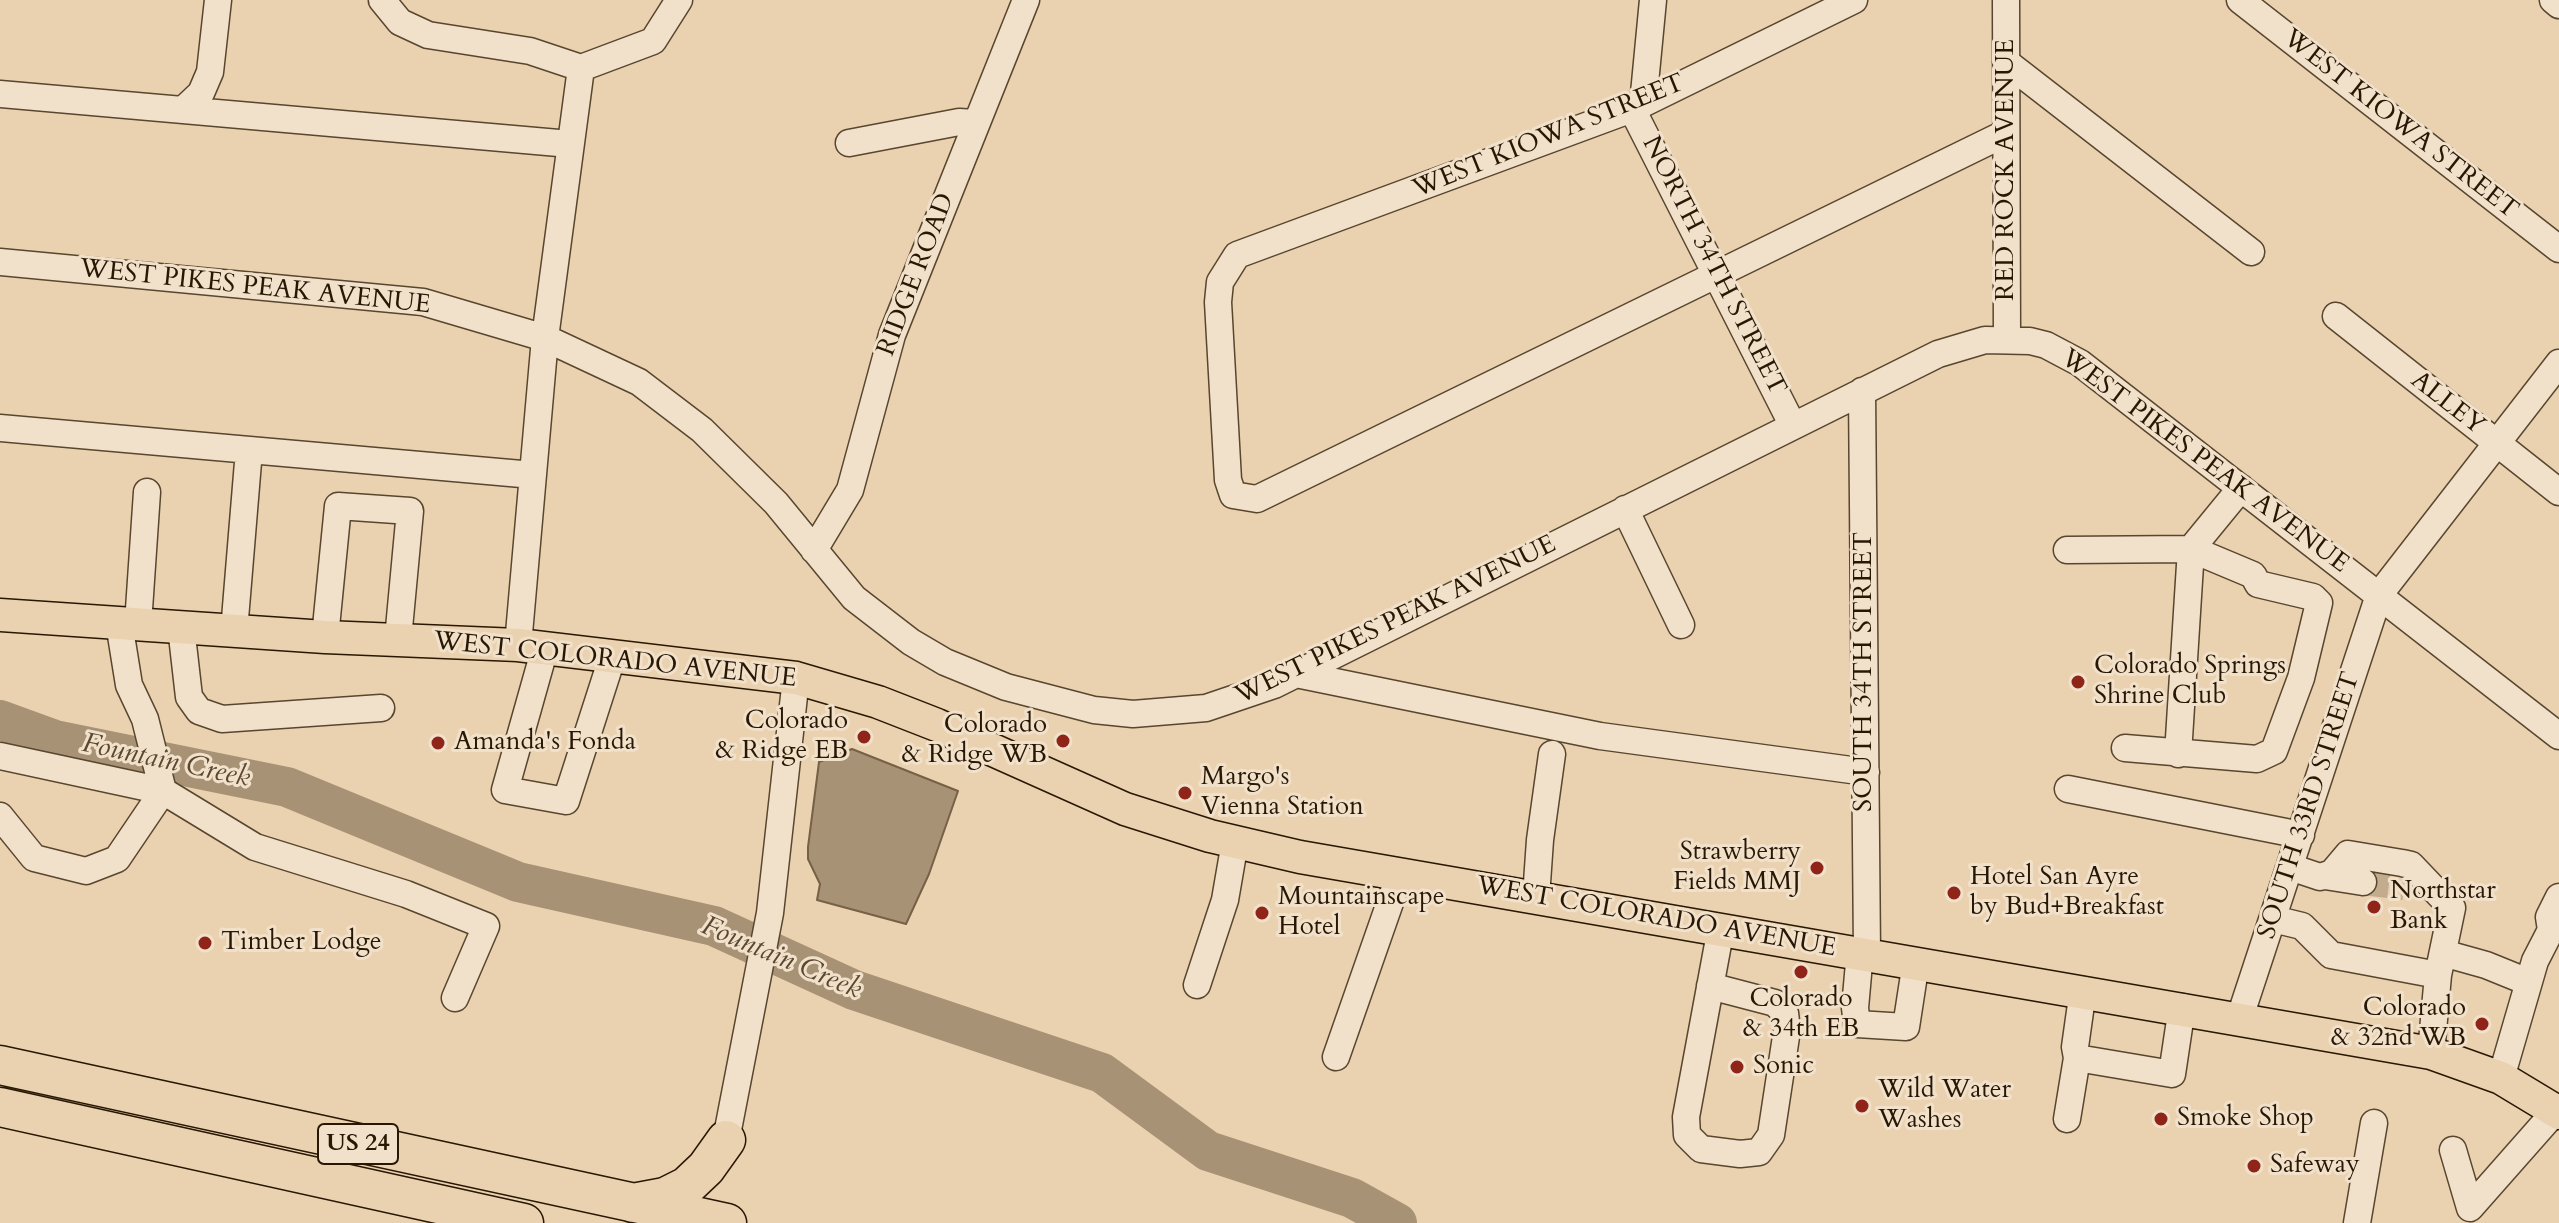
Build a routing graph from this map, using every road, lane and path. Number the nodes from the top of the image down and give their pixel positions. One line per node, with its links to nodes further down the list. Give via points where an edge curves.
1 (218, 0): 15 (street, via 210,72 201,93)
2 (382, 0): 12 (street, via 400,22 428,35 530,51)
3 (679, 0): 12 (street, via 653,41)
4 (1026, 0): 16 (street, RIDGE ROAD)
5 (1653, 0): 14 (street, NORTH 34TH STREET)
6 (1854, 0): 14 (street, WEST KIOWA STREET)
7 (2006, 0): 11 (street, RED ROCK AVENUE)
8 (2240, 0): 20 (street, WEST KIOWA STREET)
9 (2553, 0): 10 (street)
10 (2559, 5)
11 (2006, 62): 17 (street, RED ROCK AVENUE); 21 (street)
12 (581, 68): 19 (street)
13 (0, 94): 15 (street)
14 (1638, 106): 23 (street, NORTH 34TH STREET); 23 (street, WEST KIOWA STREET, via 1237,255 1220,282 1218,302 1233,495 1257,499)
15 (183, 110): 19 (street)
16 (975, 123): 18 (street); 39 (street, RIDGE ROAD, via 892,335 850,490)
17 (2006, 133): 23 (street); 26 (street, RED ROCK AVENUE)
18 (849, 143)
19 (570, 144): 25 (street)
20 (2559, 249)
21 (2251, 252)
22 (0, 262): 25 (street, WEST PIKES PEAK AVENUE, via 423,302)
23 (1716, 272): 29 (street, NORTH 34TH STREET)
24 (2336, 316): 31 (street, ALLEY)
25 (545, 338): 33 (street); 39 (street, WEST PIKES PEAK AVENUE, via 639,382 671,404 738,462)
26 (2007, 339): 28 (street, WEST PIKES PEAK AVENUE, via 1963,345); 34 (street, WEST PIKES PEAK AVENUE, via 2046,345 2080,363)
27 (2559, 363): 31 (street, SOUTH 33RD STREET)
28 (1862, 391): 29 (street, WEST PIKES PEAK AVENUE); 59 (street, SOUTH 34TH STREET)
29 (1792, 424): 37 (street, WEST PIKES PEAK AVENUE)
30 (0, 428): 32 (street)
31 (2496, 443): 36 (street, ALLEY); 41 (street, SOUTH 33RD STREET)
32 (249, 450): 33 (street); 46 (street)
33 (533, 475): 49 (street)
34 (2241, 488): 38 (street); 41 (street, WEST PIKES PEAK AVENUE)
35 (147, 492): 43 (street)
36 (2559, 492)
37 (1625, 509): 44 (street); 51 (street, WEST PIKES PEAK AVENUE)
38 (2191, 549): 40 (street); 57 (street); 57 (street, via 2253,575 2258,584 2319,603 2301,678 2274,751 2257,759)
39 (814, 550): 51 (street, WEST PIKES PEAK AVENUE, via 854,598 911,642 945,662 1055,702 1094,710 1174,713 1239,699)
40 (2067, 550)
41 (2379, 595): 54 (street, WEST PIKES PEAK AVENUE); 63 (street, SOUTH 33RD STREET)
42 (0, 615): 43 (main road, WEST COLORADO AVENUE)
43 (128, 624): 45 (main road, WEST COLORADO AVENUE); 60 (street, via 129,685 145,719)
44 (1681, 625)
45 (181, 627): 46 (main road, WEST COLORADO AVENUE); 53 (street, via 189,697 199,711 222,719)
46 (234, 631): 47 (main road, WEST COLORADO AVENUE)
47 (325, 637): 48 (main road, WEST COLORADO AVENUE); 48 (street, via 338,506 410,511)
48 (398, 639): 49 (main road, WEST COLORADO AVENUE)
49 (532, 646): 50 (main road, WEST COLORADO AVENUE); 50 (street, via 505,790 566,801)
50 (613, 655): 52 (main road, WEST COLORADO AVENUE)
51 (1296, 674): 59 (street, via 1600,736)
52 (796, 678): 64 (main road, WEST COLORADO AVENUE, via 937,725 1160,823); 95 (street, via 770,913)
53 (381, 708)
54 (2559, 736)
55 (2125, 748): 57 (street)
56 (1552, 754): 71 (street)
57 (2178, 754)
58 (0, 756): 60 (street)
59 (1866, 772): 76 (street, SOUTH 34TH STREET)
60 (161, 783): 62 (street, via 117,859 86,871 34,858); 83 (street, via 255,847 406,894 486,926)
61 (2068, 789): 63 (street)
62 (0, 816)
63 (2301, 835): 65 (street, SOUTH 33RD STREET)
64 (1235, 842): 66 (main road, WEST COLORADO AVENUE); 80 (street, via 1225,900)
65 (2290, 867): 67 (street); 73 (street, SOUTH 33RD STREET)
66 (1400, 874): 71 (main road, WEST COLORADO AVENUE); 87 (street)
67 (2325, 876): 68 (street); 70 (street, via 2348,854 2411,865)
68 (2363, 882)
69 (2404, 887): 70 (street)
70 (2438, 893): 78 (street, via 2452,908)
71 (1536, 897): 74 (main road, WEST COLORADO AVENUE)
72 (2559, 897): 75 (street, via 2549,917)
73 (2273, 919): 78 (street, via 2308,929 2331,955); 85 (street, SOUTH 33RD STREET)
74 (1721, 928): 76 (main road, WEST COLORADO AVENUE); 81 (street)
75 (2555, 929): 79 (street)
76 (1863, 953): 77 (main road, WEST COLORADO AVENUE); 77 (street, SOUTH 34TH STREET, via 1857,1024 1906,1027)
77 (1916, 962): 82 (main road, WEST COLORADO AVENUE)
78 (2441, 964): 79 (street, via 2486,965); 86 (street)
79 (2528, 982): 90 (street)
80 (1197, 985)
81 (1710, 986): 81 (street, via 1687,1135 1701,1149 1759,1152 1771,1135 1785,1013 1775,1003)
82 (2083, 990): 84 (main road, WEST COLORADO AVENUE); 88 (street)
83 (455, 998)
84 (2182, 1007): 85 (main road, WEST COLORADO AVENUE); 88 (street, via 2172,1074)
85 (2240, 1017): 86 (main road, WEST COLORADO AVENUE)
86 (2431, 1053): 90 (main road, WEST COLORADO AVENUE)
87 (1336, 1057)
88 (2077, 1058): 93 (street)
89 (0, 1065): 97 (highway, US 24)
90 (2501, 1078): 92 (main road, WEST COLORADO AVENUE)
91 (0, 1107): 100 (highway, US 24)
92 (2558, 1110): 98 (street)
93 (2067, 1119)
94 (2374, 1123): 101 (street)
95 (726, 1140): 97 (highway, via 687,1186 665,1197); 99 (highway)
96 (2453, 1150): 98 (street)
97 (627, 1204): 99 (highway, US 24)
98 (2474, 1215)
99 (718, 1222)
100 (524, 1223)
101 (2357, 1223)

